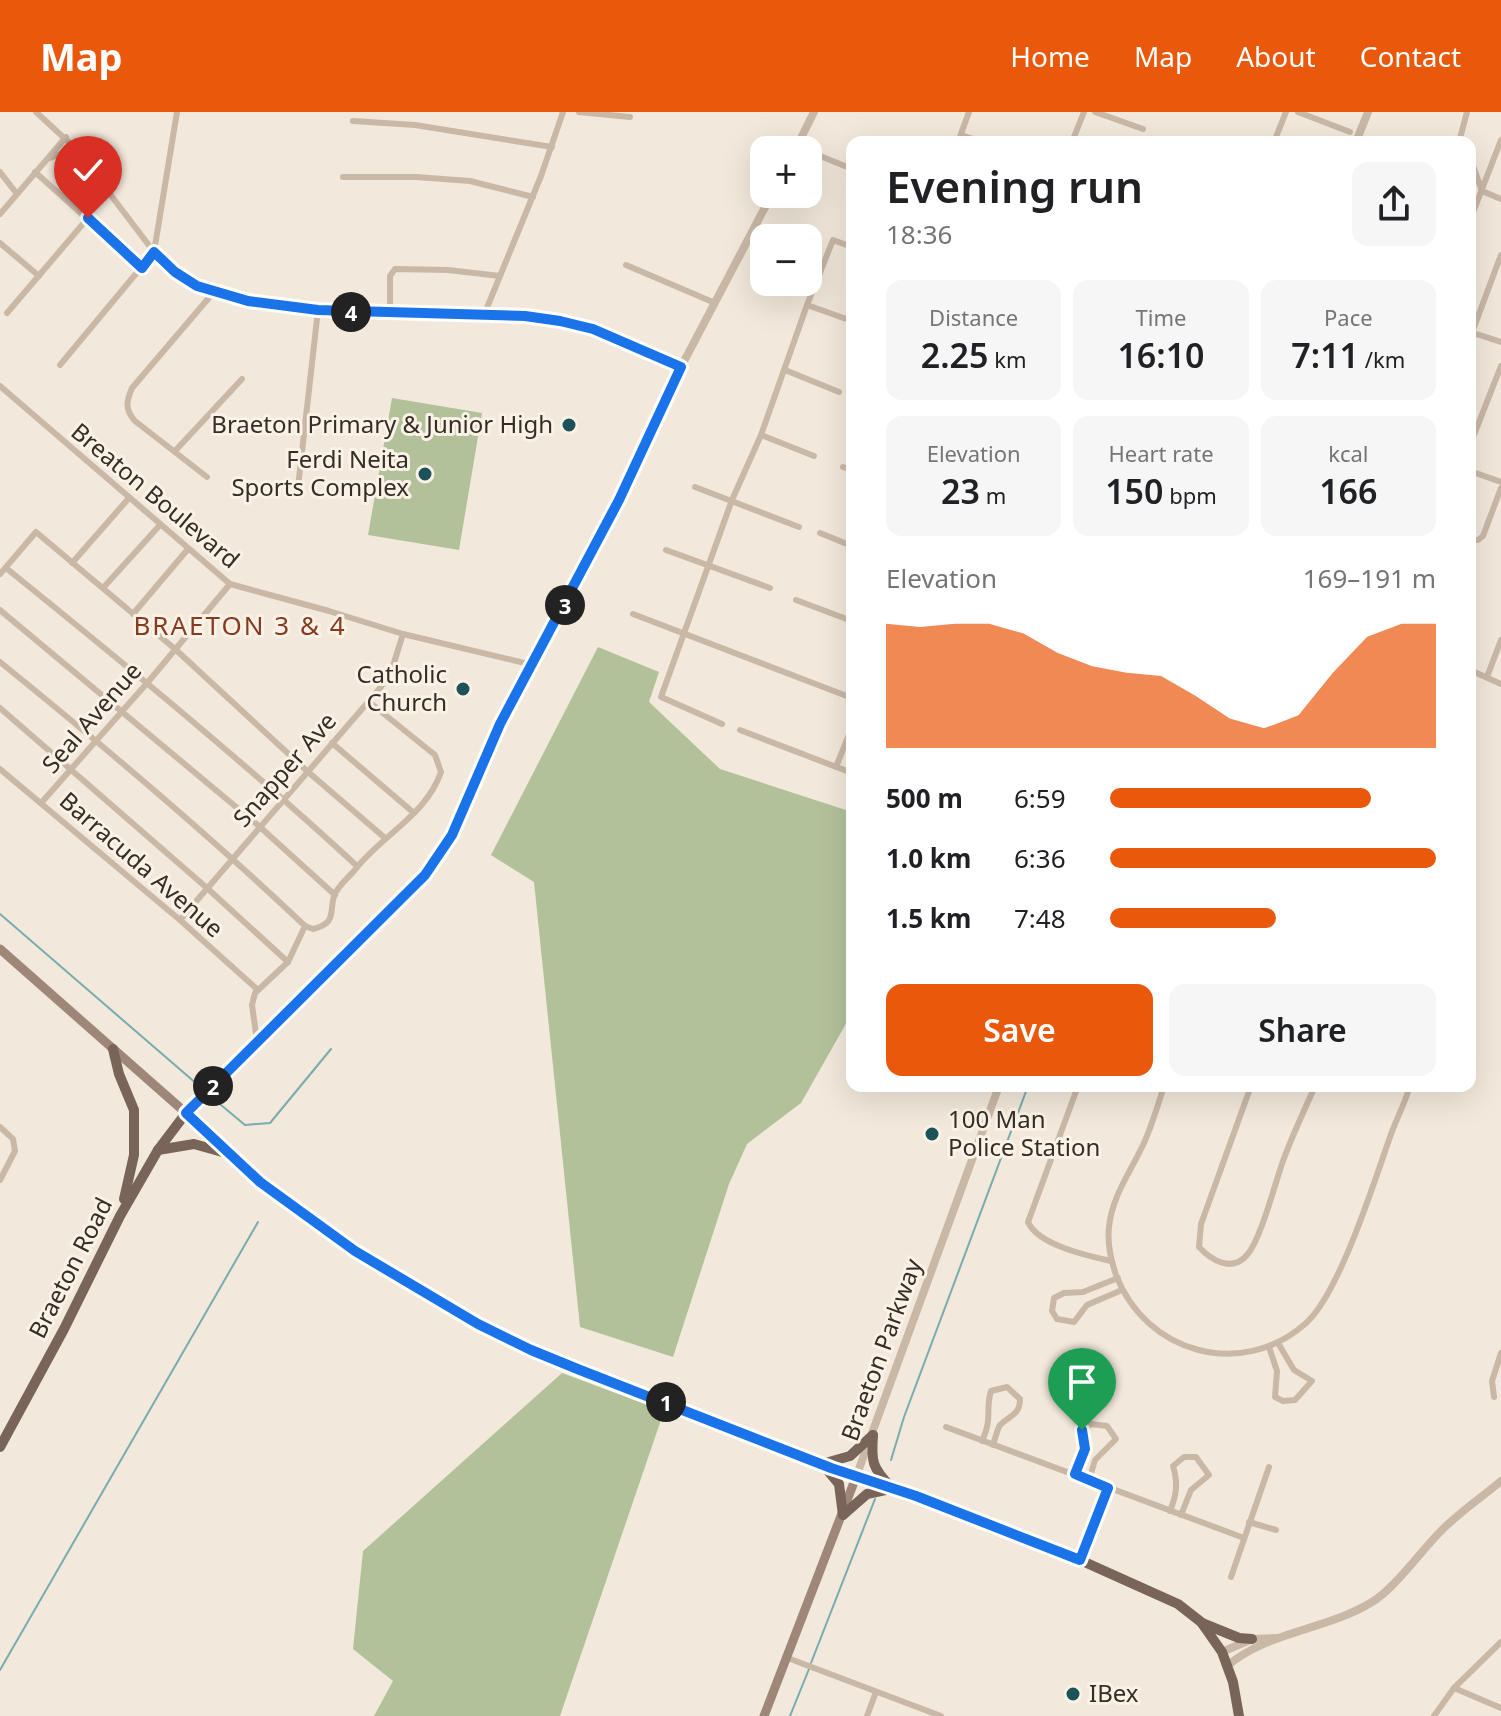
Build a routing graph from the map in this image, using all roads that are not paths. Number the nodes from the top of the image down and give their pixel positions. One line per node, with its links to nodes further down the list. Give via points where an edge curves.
1 (36, 112): 23 (street)
2 (177, 112): 44 (street)
3 (563, 112): 25 (street)
4 (579, 112): 13 (street)
5 (814, 112): 17 (street)
6 (969, 112): 18 (street)
7 (1084, 112): 19 (street)
8 (1095, 112): 15 (street)
9 (1286, 112): 20 (street)
10 (1298, 112): 16 (street)
11 (1368, 112): 21 (street)
12 (1467, 112): 22 (street)
13 (630, 117)
14 (353, 121): 25 (street, via 415,125)
15 (1143, 129)
16 (1350, 132)
17 (806, 136)
18 (961, 136)
19 (1074, 136)
20 (1276, 136)
21 (1358, 136)
22 (1461, 136)
23 (66, 137): 26 (street); 28 (street)
24 (1501, 140): 34 (street)
25 (552, 147): 36 (street)
26 (75, 148): 28 (street); 44 (street)
27 (822, 158): 29 (street)
28 (47, 159): 31 (street)
29 (846, 167)
30 (0, 172): 35 (street)
31 (35, 172): 35 (street); 41 (street)
32 (343, 177): 36 (street, via 470,181)
33 (1476, 178): 34 (street)
34 (1482, 191): 37 (street); 38 (street)
35 (17, 194): 40 (street)
36 (533, 197): 49 (street)
37 (1501, 199)
38 (1476, 206)
39 (765, 208): 51 (street)
40 (0, 214)
41 (88, 218): 47 (street); 48 (street)
42 (0, 243): 48 (street)
43 (846, 245): 52 (street, via 833,240)
44 (154, 252): 47 (street); 50 (street, via 175,272)
45 (1501, 255): 58 (street)
46 (626, 265): 51 (street)
47 (142, 268): 61 (street)
48 (39, 276): 54 (street)
49 (500, 276): 55 (street, via 395,269 390,276); 56 (street)
50 (213, 293): 53 (street); 70 (street, via 126,401 135,421)
51 (715, 303): 63 (street)
52 (807, 305): 57 (street); 64 (street)
53 (318, 310): 55 (street); 78 (street)
54 (7, 313)
55 (390, 314): 56 (street)
56 (484, 315): 63 (street, via 525,316 593,329)
57 (846, 319)
58 (1476, 321)
59 (1476, 335): 60 (street)
60 (1501, 342)
61 (60, 365)
62 (1501, 366): 68 (street)
63 (681, 367): 105 (street)
64 (785, 370): 67 (street); 69 (street)
65 (242, 379): 70 (street)
66 (0, 386): 79 (street, Breaton Boulevard)
67 (839, 392)
68 (1476, 430)
69 (761, 435): 71 (street); 80 (street)
70 (175, 451): 75 (street)
71 (814, 456)
72 (843, 467): 73 (street)
73 (846, 468)
74 (1476, 474): 76 (street)
75 (207, 477)
76 (1501, 485): 84 (street, via 1483,536)
77 (695, 487): 80 (street)
78 (297, 496)
79 (129, 498): 81 (street, Breaton Boulevard); 88 (street)
80 (732, 500): 82 (street); 89 (street)
81 (160, 525): 86 (street, Breaton Boulevard); 93 (street)
82 (799, 527)
83 (820, 533): 85 (street)
84 (1476, 540)
85 (846, 544)
86 (188, 549): 92 (street, Breaton Boulevard); 97 (street)
87 (666, 550): 89 (street)
88 (72, 563): 90 (street, via 36,532); 93 (street)
89 (708, 566): 94 (street); 100 (street)
90 (6, 568): 91 (street); 108 (street)
91 (0, 574)
92 (230, 584): 101 (street, Breaton Boulevard); 103 (street, Seal Avenue)
93 (103, 588): 97 (street)
94 (770, 588)
95 (796, 600): 99 (street)
96 (0, 610): 113 (street)
97 (133, 614): 103 (street)
98 (633, 614): 100 (street)
99 (846, 619)
100 (683, 632): 110 (street); 114 (street, via 661,697)
101 (403, 634): 105 (street, Breaton Boulevard); 111 (street, Snapper Ave, via 392,669)
102 (1501, 640): 107 (street)
103 (175, 649): 108 (street, Seal Avenue); 122 (street)
104 (0, 662): 116 (street)
105 (533, 665): 138 (street, via 500,724 452,835 425,875)
106 (1476, 672): 107 (street)
107 (1487, 677): 109 (street)
108 (148, 682): 113 (street, Seal Avenue); 124 (street)
109 (1501, 684)
110 (846, 696)
111 (368, 701): 118 (street, Snapper Ave); 126 (street, via 438,760 438,780)
112 (0, 708): 121 (street)
113 (122, 710): 116 (street, Seal Avenue); 127 (street)
114 (722, 724)
115 (740, 730): 119 (street)
116 (97, 739): 121 (street, Seal Avenue); 129 (street)
117 (846, 742): 119 (street)
118 (332, 743): 122 (street, Snapper Ave); 126 (street)
119 (836, 767): 123 (street)
120 (0, 769): 125 (street, Barracuda Avenue)
121 (71, 770): 125 (street, Seal Avenue); 131 (street)
122 (307, 771): 124 (street, Snapper Ave); 128 (street)
123 (846, 771)
124 (284, 799): 127 (street, Snapper Ave); 130 (street)
125 (42, 802): 133 (street, Barracuda Avenue)
126 (414, 813): 128 (street)
127 (260, 827): 129 (street, Snapper Ave); 132 (street)
128 (385, 838): 130 (street)
129 (234, 858): 131 (street, Snapper Ave); 134 (street)
130 (357, 866): 132 (street)
131 (207, 888): 133 (street, Snapper Ave); 136 (street)
132 (335, 895): 134 (street, via 329,920 313,929)
133 (180, 920): 137 (street, Barracuda Avenue)
134 (305, 926): 136 (street)
135 (0, 949): 139 (main road)
136 (288, 962): 137 (street)
137 (258, 990): 138 (street, via 252,1005)
138 (257, 1041): 146 (street)
139 (113, 1049): 146 (main road); 151 (main road, via 134,1110 132,1172)
140 (997, 1092): 160 (street, Braeton Parkway)
141 (1076, 1092): 152 (street, via 1028,1222 1032,1233 1048,1241)
142 (1162, 1092): 152 (street, via 1145,1141 1115,1199 1109,1229)
143 (1249, 1092): 144 (street, via 1201,1224 1199,1247 1224,1264 1248,1255)
144 (1312, 1092)
145 (1408, 1092): 155 (street, via 1332,1287 1307,1322)
146 (186, 1113): 148 (main road, Braeton Road); 149 (main road)
147 (0, 1127): 150 (street, via 13,1139 15,1151)
148 (158, 1150): 149 (main road, via 194,1144); 151 (main road, Braeton Road)
149 (228, 1154): 164 (main road, via 355,1251 465,1317 531,1350)
150 (0, 1180)
151 (120, 1216): 163 (main road, Braeton Road)
152 (1111, 1261): 153 (street)
153 (1118, 1278): 154 (street); 154 (street, via 1054,1298 1052,1311 1057,1319 1074,1322 1087,1305)
154 (1122, 1290): 156 (street, via 1142,1318 1189,1347 1219,1355)
155 (1278, 1343): 156 (street); 156 (street, via 1294,1370 1312,1381 1295,1400 1275,1397 1277,1371)
156 (1269, 1347)
157 (1501, 1353): 158 (street, via 1492,1381)
158 (1494, 1397)
159 (946, 1427): 161 (street)
160 (873, 1435): 164 (main road, via 850,1456); 167 (street, Braeton Parkway); 171 (main road, via 874,1467)
161 (982, 1441): 162 (street); 162 (street, via 990,1420 991,1391 1007,1387 1020,1399 1020,1408 999,1426)
162 (993, 1445): 166 (street)
163 (0, 1447)
164 (822, 1464): 167 (main road); 173 (main road, via 839,1484)
165 (1269, 1467): 175 (street)
166 (1075, 1474): 168 (street); 168 (street, via 1085,1449 1082,1430 1091,1424 1107,1426 1116,1439 1095,1460)
167 (856, 1477): 171 (main road); 173 (main road, Braeton Parkway)
168 (1089, 1480): 170 (street)
169 (1501, 1481): 181 (street, via 1443,1529 1376,1600)
170 (1108, 1488): 172 (street); 178 (street)
171 (892, 1489): 173 (main road, via 867,1494); 178 (main road)
172 (1170, 1511): 174 (street); 174 (street, via 1177,1494 1173,1466 1184,1457 1196,1457 1209,1475 1191,1490)
173 (843, 1515): 185 (main road, Braeton Parkway)
174 (1181, 1515): 177 (street)
175 (1249, 1522): 176 (street); 177 (street)
176 (1276, 1530)
177 (1244, 1538): 179 (street)
178 (1080, 1560): 180 (main road, via 1151,1590)
179 (1231, 1577)
180 (1201, 1622): 182 (main road); 184 (main road)
181 (1278, 1638): 182 (street); 186 (street)
182 (1252, 1639): 184 (street)
183 (1501, 1642): 187 (street)
184 (1222, 1652): 186 (main road)
185 (785, 1657): 188 (street); 191 (main road, Braeton Parkway)
186 (1227, 1666): 195 (main road)
187 (1454, 1688): 190 (street); 196 (street)
188 (876, 1692): 189 (street); 192 (street)
189 (915, 1707): 193 (street); 194 (street)
190 (1501, 1708)
191 (764, 1716)
192 (867, 1716)
193 (912, 1716)
194 (941, 1716)
195 (1239, 1716)
196 (1434, 1716)

